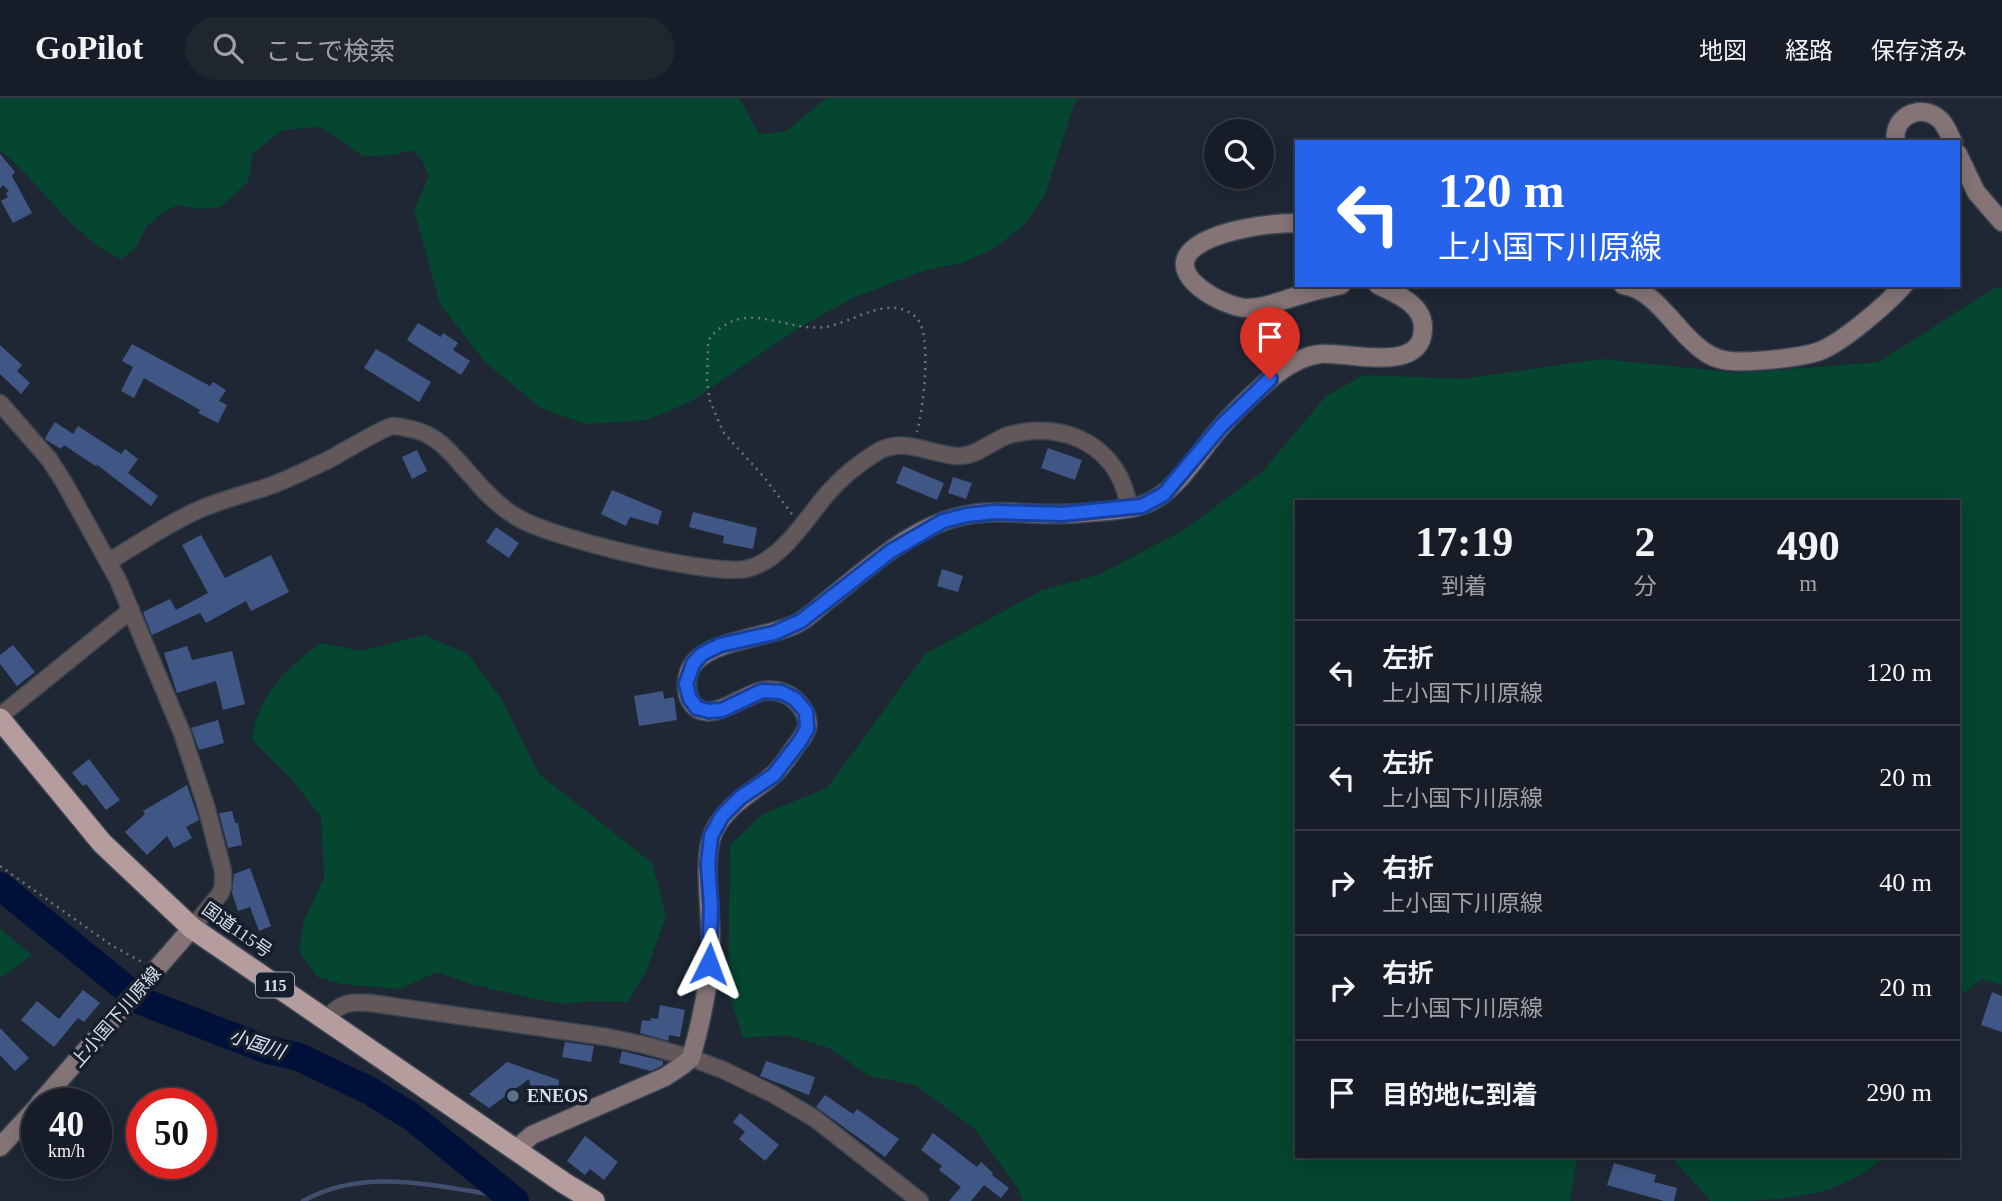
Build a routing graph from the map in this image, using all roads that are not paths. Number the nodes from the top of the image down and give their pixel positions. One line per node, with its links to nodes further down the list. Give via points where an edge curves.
1 (1896, 140): 2 (main road, via 1898,123 1906,116 1928,113 1939,118)
2 (1952, 140)
3 (1960, 158): 4 (main road, via 1976,192)
4 (2002, 222)
5 (1295, 223): 6 (main road, via 1226,233 1194,248 1187,257 1186,271 1217,300 1244,308 1270,306)
6 (1332, 287)
7 (1382, 287): 11 (main road, via 1414,306 1423,327 1416,348 1385,359 1321,354 1301,359 1270,379 1221,426 1164,494)
8 (1634, 287): 9 (main road, via 1709,355 1743,361 1821,351)
9 (1902, 287)
10 (0, 402): 12 (street, via 49,459)
11 (1129, 508): 12 (street, via 1125,485 1113,465 1100,451 1068,434 1034,430 1008,435 959,456 899,445 877,451 831,489 776,553 763,562 725,570 551,533 515,516 489,495 450,450 431,436 393,426 289,478 195,511); 17 (main road, via 1062,514 995,512 943,521 891,551 801,621 774,633 720,645 693,664 686,684 697,708 722,710 762,691 781,692 806,712 807,729 774,775 741,797 711,836 711,948)
12 (108, 562): 13 (street)
13 (131, 610): 14 (street); 15 (street, via 188,752 223,871 220,894)
14 (0, 717): 15 (highway, 国道115号 / 115, via 102,843)
15 (192, 929): 16 (highway, 国道115号 / 115); 18 (main road, 上小国下川原線)
16 (327, 1020): 17 (street, via 348,1002 370,1003 607,1037); 21 (highway, 国道115号 / 115)
17 (691, 1058): 21 (main road, via 665,1077 532,1135); 23 (street, via 795,1105)
18 (54, 1088)
19 (21, 1124): 20 (main road, 上小国下川原線)
20 (0, 1147)
21 (516, 1149): 22 (highway, 国道115号 / 115)
22 (594, 1201)
23 (920, 1201)

